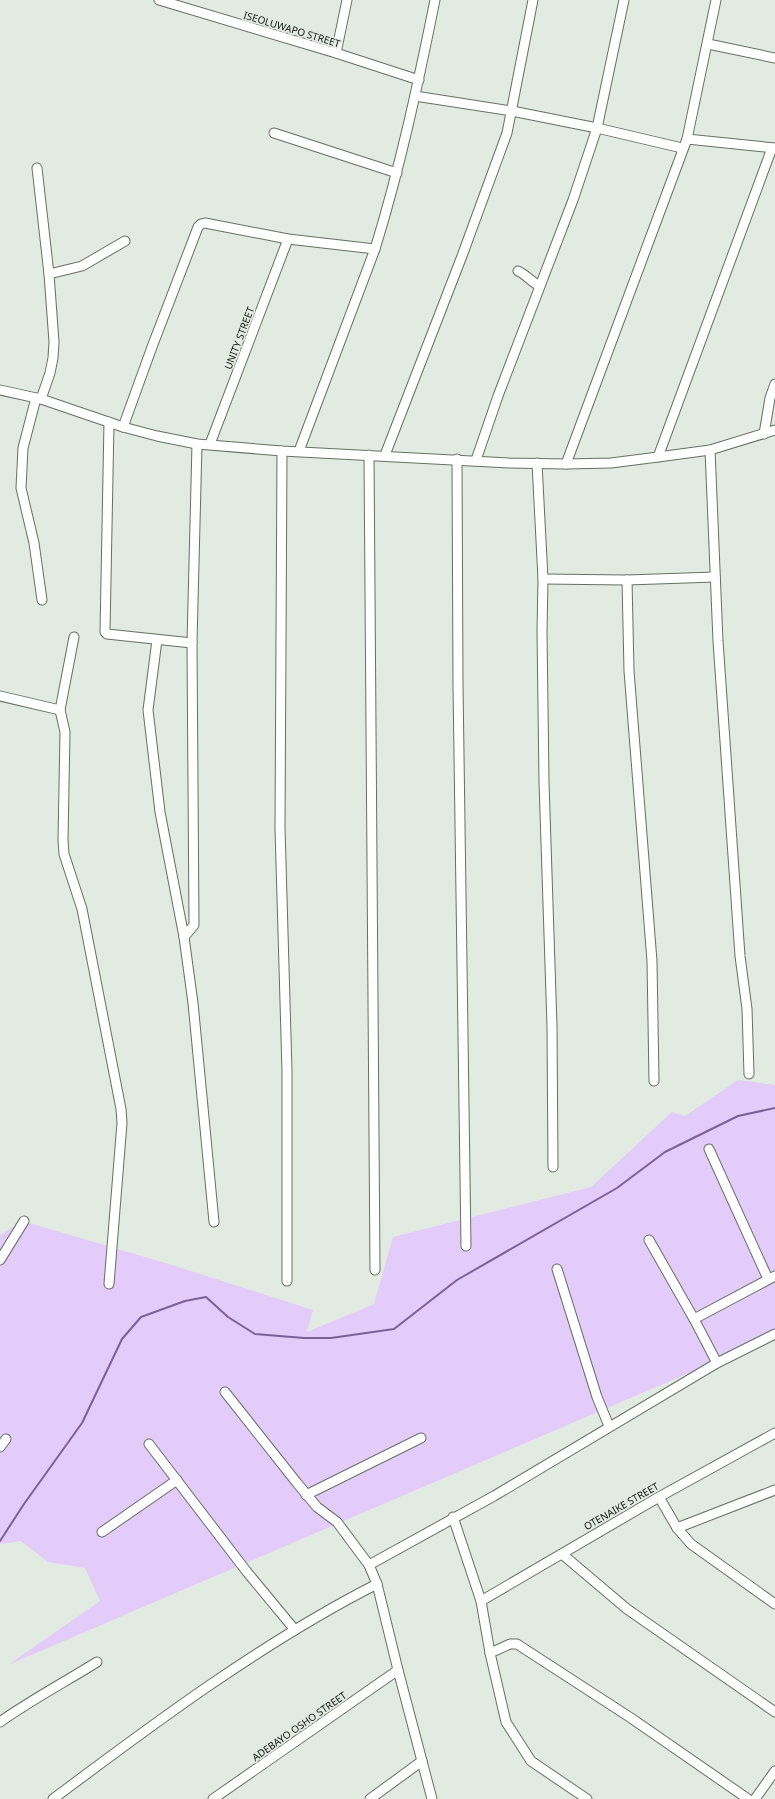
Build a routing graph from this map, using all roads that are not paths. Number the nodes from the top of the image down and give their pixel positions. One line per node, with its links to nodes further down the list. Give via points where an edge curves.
1 (159, 0): 8 (street, ISEOLUWAPO STREET)
2 (347, 0): 8 (street)
3 (435, 0): 10 (street)
4 (533, 0): 12 (street)
5 (624, 0): 13 (street)
6 (716, 0): 7 (street)
7 (708, 44): 9 (street); 15 (street)
8 (336, 53): 10 (street, ISEOLUWAPO STREET)
9 (775, 58)
10 (419, 80): 11 (street)
11 (415, 96): 12 (street); 19 (street)
12 (512, 111): 13 (street); 39 (street, via 507,133 462,256)
13 (597, 128): 16 (street); 25 (street)
14 (274, 133): 19 (street)
15 (687, 139): 16 (street); 17 (street)
16 (682, 148): 44 (street)
17 (774, 148): 40 (street)
18 (37, 168): 24 (street)
19 (397, 173): 22 (street)
20 (288, 239): 22 (street); 30 (street, via 205,223 198,227); 34 (street, UNITY STREET)
21 (125, 241): 24 (street, via 78,268)
22 (375, 249): 37 (street)
23 (518, 271): 25 (street, via 525,274 532,283)
24 (49, 274): 28 (street, via 54,328 53,358)
25 (540, 286): 42 (street)
26 (775, 384): 32 (street)
27 (0, 390): 28 (street)
28 (38, 399): 29 (street); 48 (street, via 23,448 21,488 34,543)
29 (109, 422): 30 (street); 50 (street, via 105,632)
30 (124, 427): 33 (street)
31 (775, 430): 32 (street)
32 (764, 434): 35 (street)
33 (197, 444): 34 (street); 51 (street)
34 (210, 444): 36 (street)
35 (710, 450): 40 (street); 45 (street)
36 (282, 451): 37 (street); 67 (street, via 280,828 287,1071)
37 (299, 451): 38 (street)
38 (369, 455): 39 (street); 65 (street)
39 (385, 455): 41 (street)
40 (658, 457): 44 (street)
41 (457, 459): 42 (street); 62 (street)
42 (476, 460): 43 (street)
43 (537, 463): 44 (street); 46 (street)
44 (566, 464)
45 (715, 577): 47 (street); 55 (street, via 739,940 747,1009)
46 (543, 579): 47 (street); 58 (street, via 544,782 552,1020)
47 (627, 580): 56 (street, via 629,671 652,961)
48 (42, 600)
49 (74, 637): 53 (street)
50 (157, 640): 51 (street); 54 (street, via 148,710 160,812)
51 (192, 642): 54 (street, via 194,925)
52 (0, 696): 53 (street)
53 (60, 710): 68 (street, via 65,732 64,854 82,909 121,1109)
54 (184, 937): 60 (street, via 193,1003)
55 (749, 1074)
56 (654, 1081)
57 (709, 1149): 66 (street)
58 (553, 1168)
59 (24, 1221): 63 (street)
60 (214, 1222)
61 (649, 1240): 69 (street)
62 (466, 1246)
63 (0, 1260)
64 (557, 1269): 73 (street, via 597,1397)
65 (375, 1270)
66 (772, 1278): 69 (street)
67 (287, 1282)
68 (110, 1284)
69 (694, 1319): 71 (street)
70 (775, 1334): 71 (street)
71 (717, 1363): 73 (street)
72 (225, 1392): 81 (street)
73 (609, 1426): 83 (street, via 494,1496)
74 (775, 1434): 82 (street, OTENAIKE STREET)
75 (421, 1438): 81 (street)
76 (6, 1439): 78 (street)
77 (148, 1444): 79 (street)
78 (0, 1446)
79 (177, 1480): 85 (street); 91 (street)
80 (775, 1490): 84 (street)
81 (306, 1495): 87 (street, via 337,1522)
82 (659, 1497): 84 (street); 86 (street, OTENAIKE STREET)
83 (453, 1517): 87 (street); 89 (street)
84 (677, 1528): 90 (street, via 691,1544)
85 (102, 1532)
86 (562, 1554): 89 (street, OTENAIKE STREET); 95 (street, via 627,1609)
87 (369, 1565): 88 (street)
88 (378, 1584): 91 (street); 94 (street)
89 (481, 1602): 92 (street)
90 (775, 1604)
91 (295, 1630): 99 (street, via 199,1694)
92 (490, 1653): 103 (street, via 506,1722 531,1761); 104 (street, via 510,1644 517,1644)
93 (97, 1662): 96 (street, via 28,1702)
94 (398, 1670): 97 (street); 100 (street, ADEBAYO OSHO STREET)
95 (775, 1712)
96 (0, 1722)
97 (422, 1761): 101 (street); 102 (street)
98 (775, 1771): 105 (street)
99 (53, 1799)
100 (212, 1799)
101 (370, 1799)
102 (432, 1799)
103 (586, 1799)
104 (748, 1799)
105 (755, 1799)

